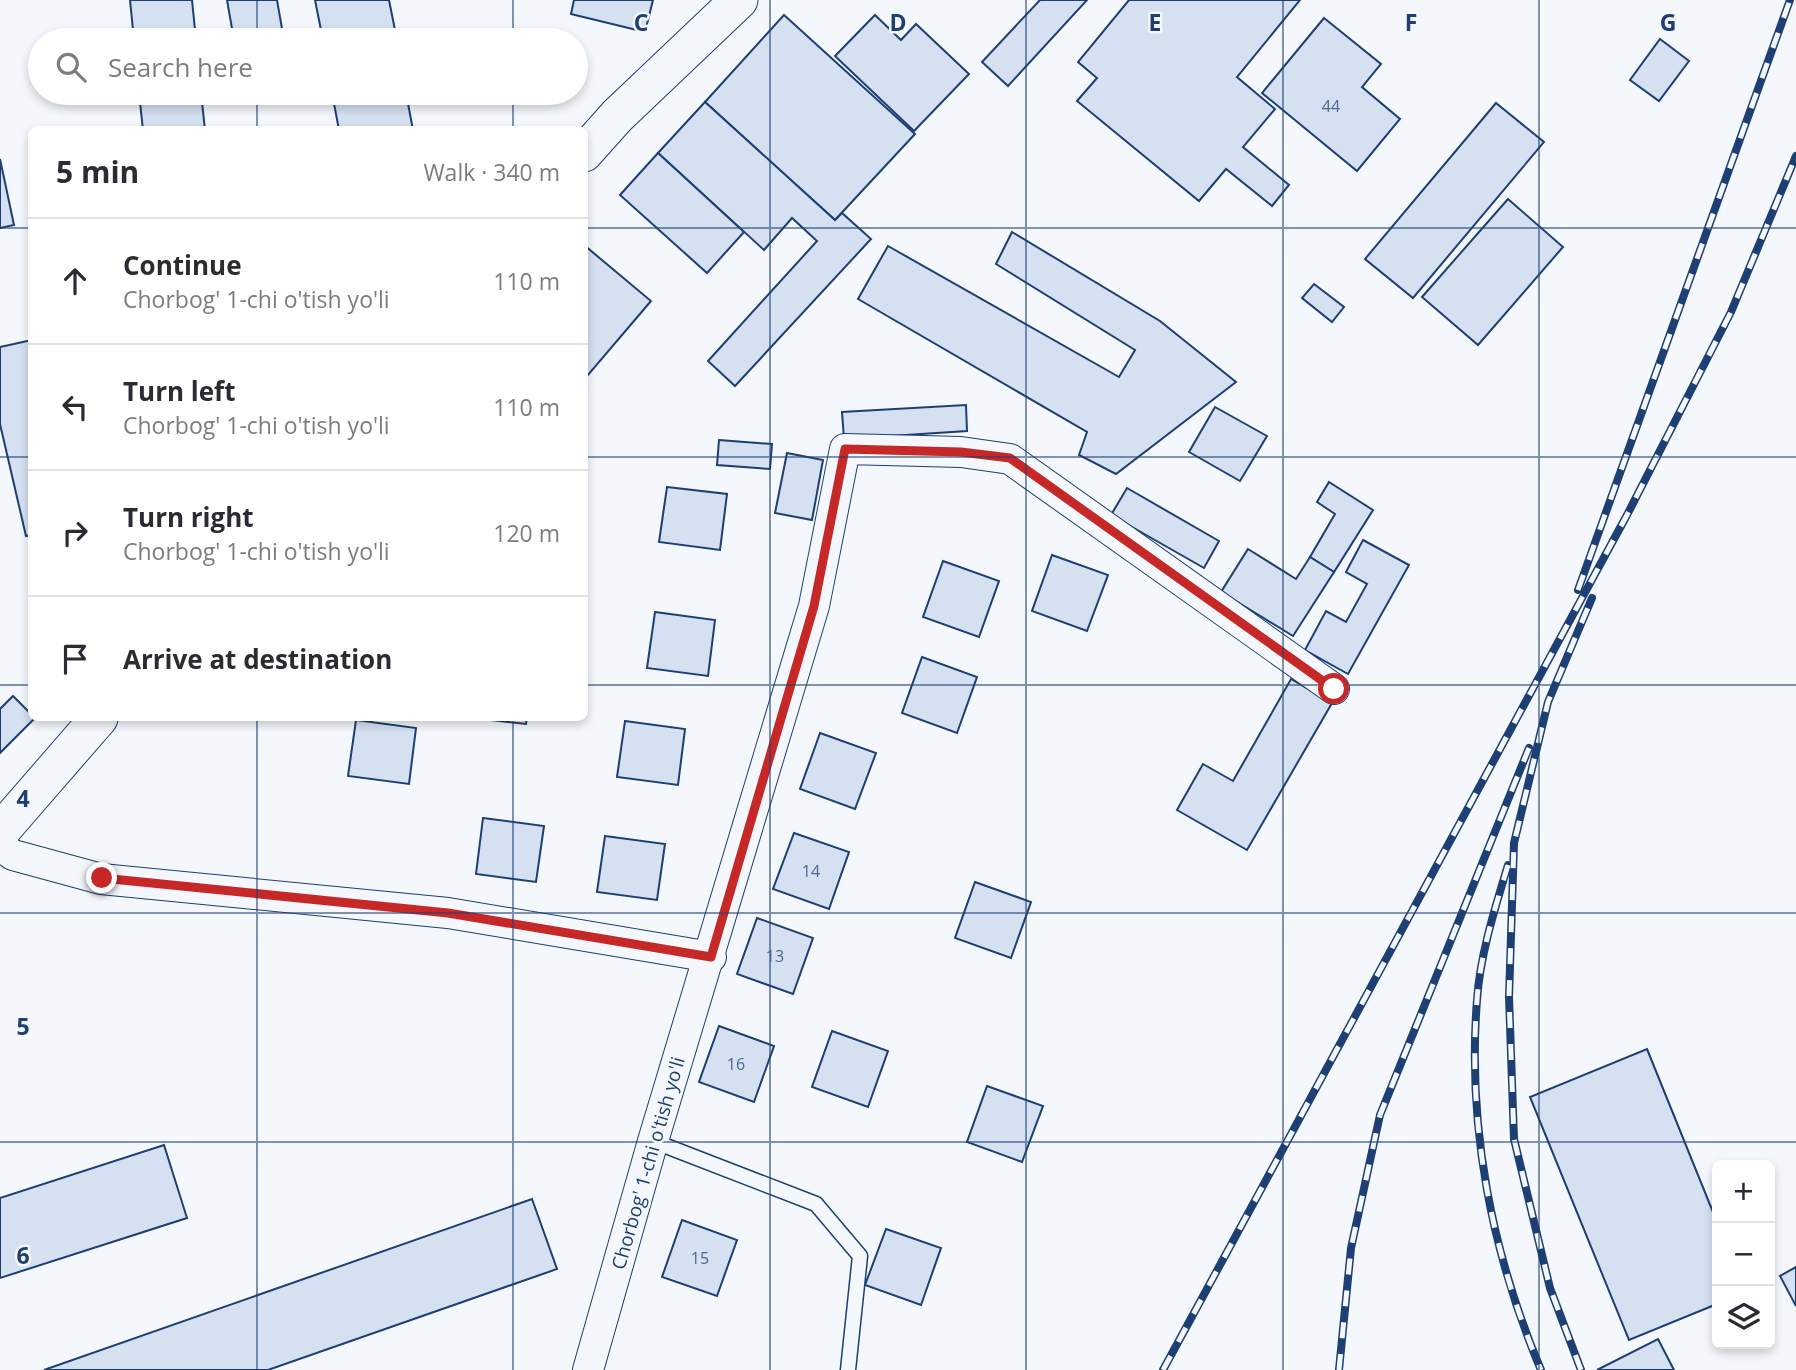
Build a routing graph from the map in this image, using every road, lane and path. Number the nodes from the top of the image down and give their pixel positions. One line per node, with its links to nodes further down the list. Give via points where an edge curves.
1 (739, 0): 2 (street)
2 (588, 149)
3 (1334, 689): 7 (street, Chorbog' 1-chi o'tish yo'li, via 1010,458 845,449 814,606)
4 (96, 721): 5 (street)
5 (0, 832)
6 (0, 846): 7 (street, via 13,855 102,878 448,913)
7 (711, 957): 8 (street, Chorbog' 1-chi o'tish yo'li)
8 (653, 1140): 9 (street, Chorbog' 1-chi o'tish yo'li); 10 (lane, via 816,1204 860,1256)
9 (588, 1370)
10 (848, 1370)

